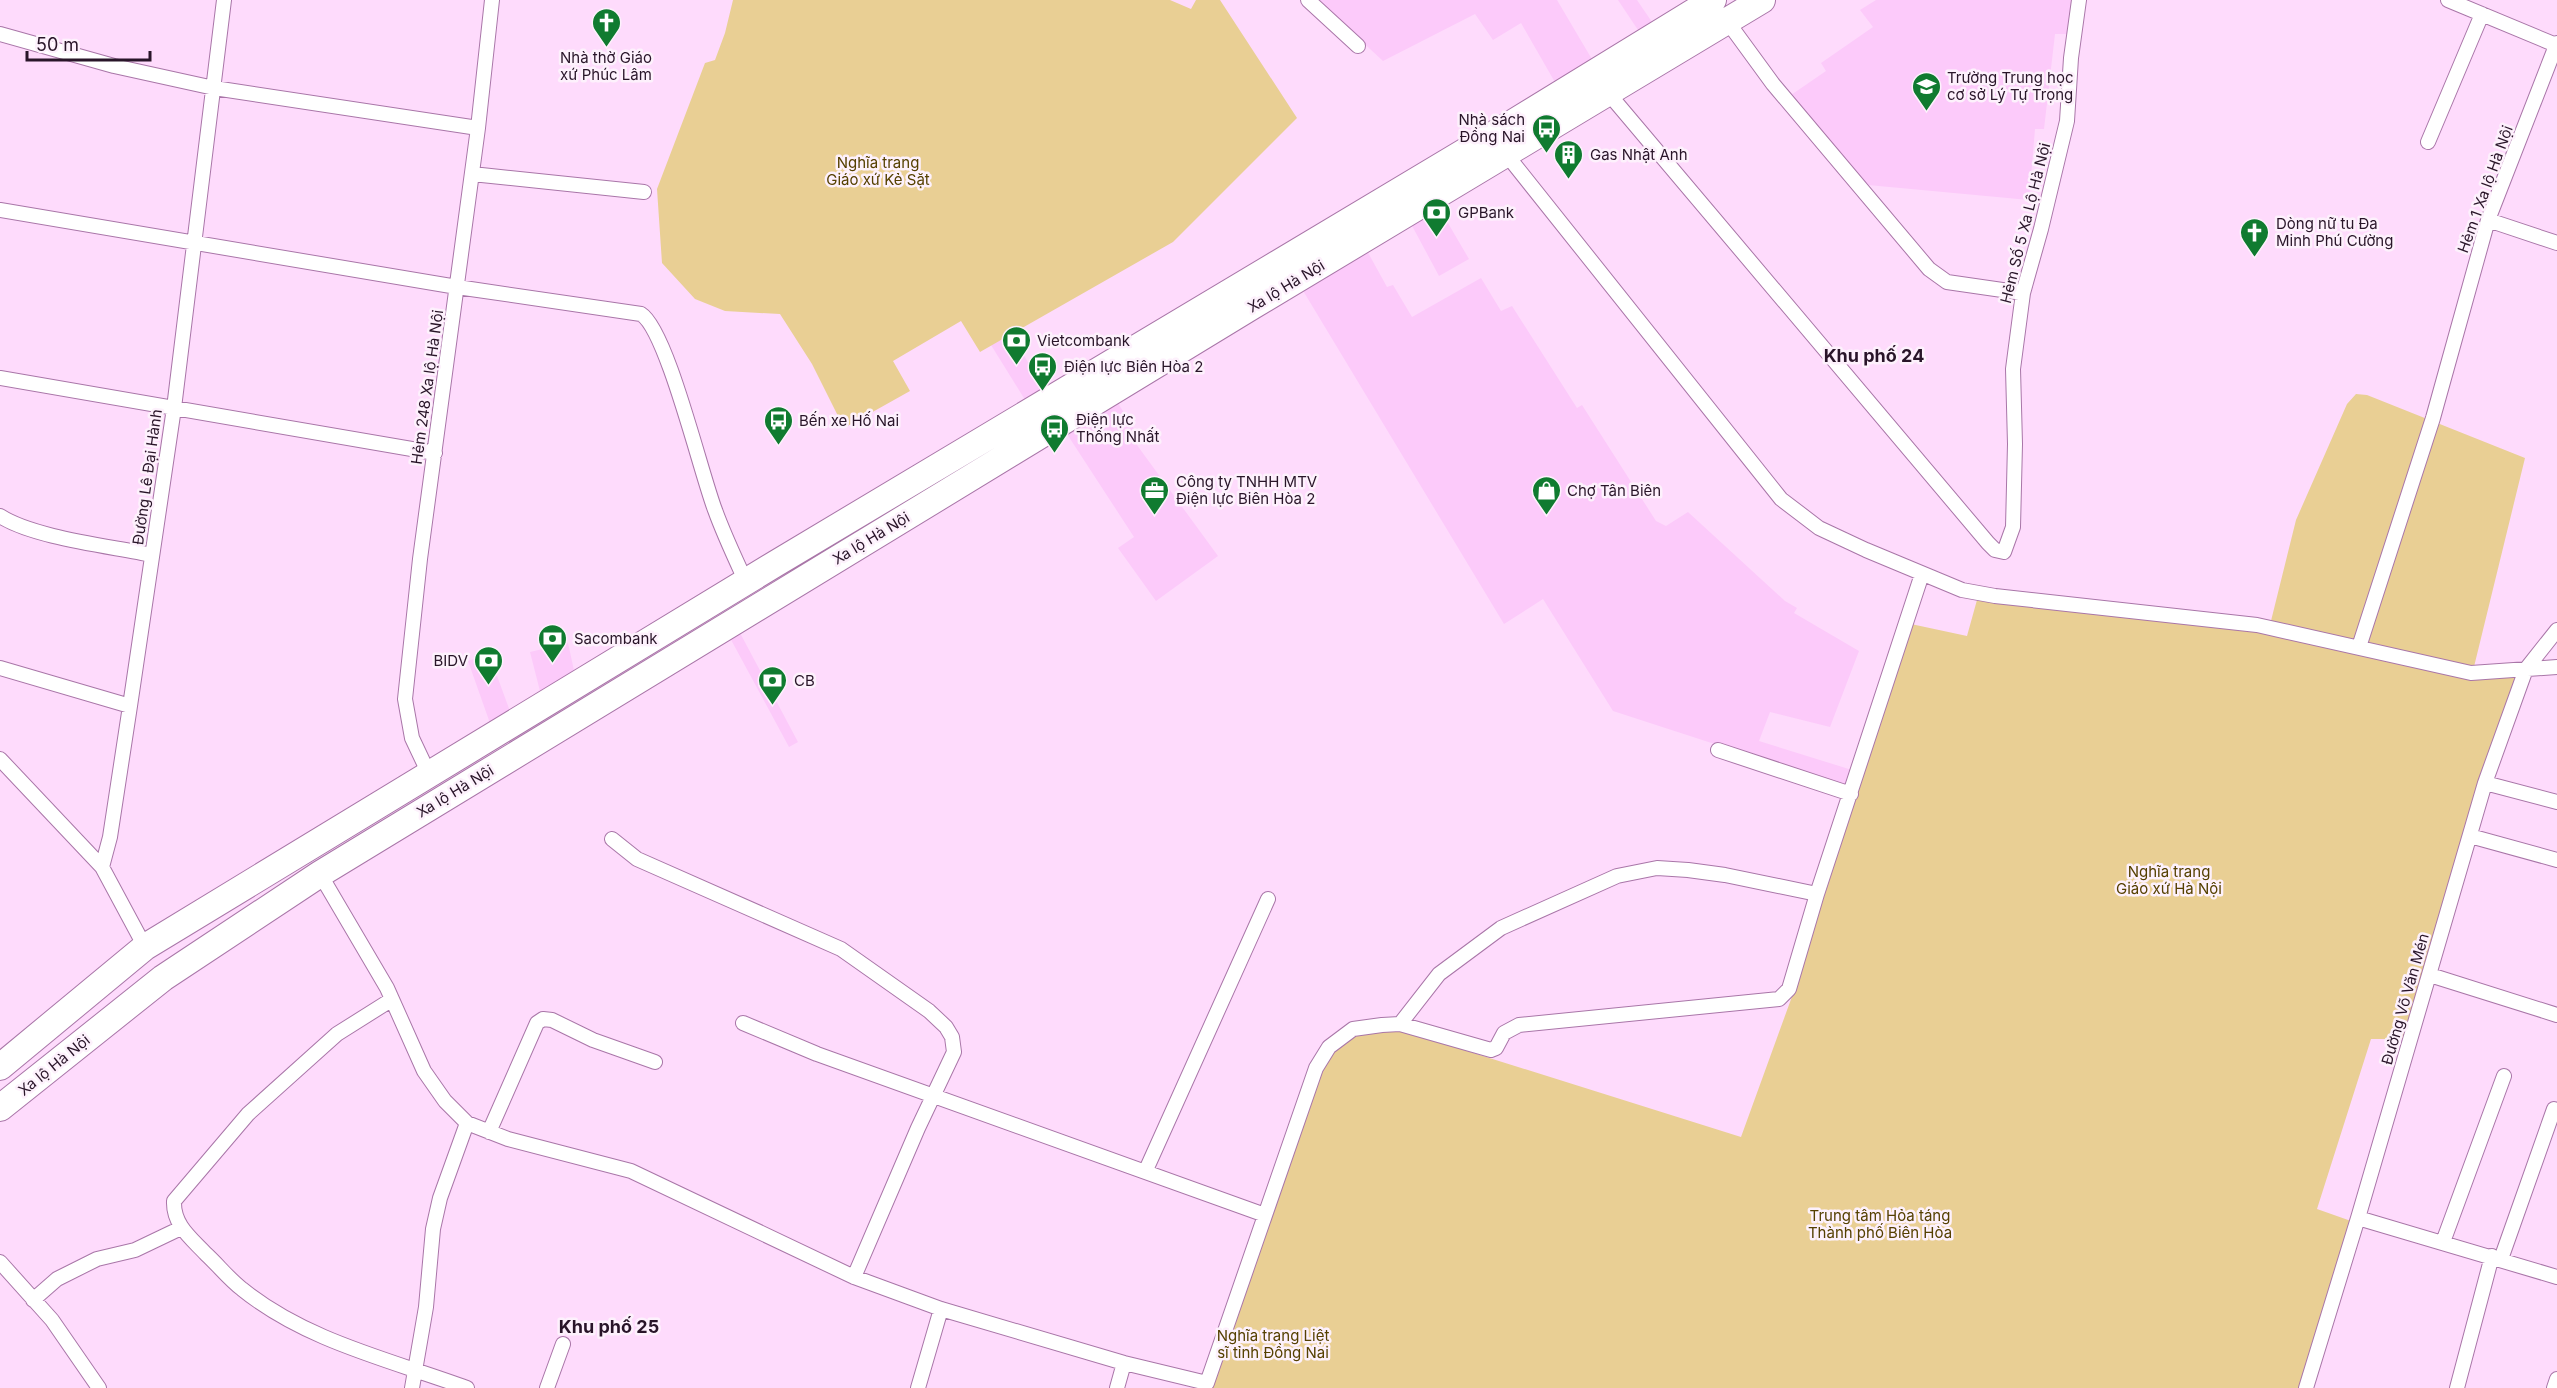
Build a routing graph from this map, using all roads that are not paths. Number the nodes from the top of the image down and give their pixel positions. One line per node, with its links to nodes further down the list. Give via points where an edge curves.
1 (224, 0): 13 (street, Đường Lê Đại Hành)
2 (492, 0): 15 (street, Hẻm 248 Xa lộ Hà Nội)
3 (1308, 0): 12 (street)
4 (1762, 0): 9 (highway, Xa lộ Hà Nội)
5 (2079, 0): 26 (street, Hẻm Số 5 Xa Lộ Hà Nội, via 2070,58 2067,121)
6 (2448, 0): 8 (street)
7 (1703, 2): 24 (highway, Xa lộ Hà Nội)
8 (2482, 14): 11 (street); 16 (street)
9 (1727, 21): 14 (highway, Xa lộ Hà Nội); 26 (street, via 1773,84 1929,269 1947,282)
10 (0, 34): 13 (street, via 114,66)
11 (2557, 44): 21 (street, Hẻm 1 Xa lộ Hà Nội)
12 (1358, 46)
13 (214, 88): 15 (street); 22 (street, Đường Lê Đại Hành)
14 (1609, 94): 17 (highway, Xa lộ Hà Nội); 26 (street, Hẻm Số 5 Xa Lộ Hà Nội, via 1995,550 2004,552 2013,527 2013,369)
15 (478, 128): 18 (street, Hẻm 248 Xa lộ Hà Nội)
16 (2428, 142)
17 (1506, 154): 24 (highway, Xa lộ Hà Nội); 33 (street, via 1781,499 1819,528)
18 (472, 174): 19 (street); 25 (street, Hẻm 248 Xa lộ Hà Nội)
19 (644, 192)
20 (0, 210): 22 (street)
21 (2488, 220): 23 (street); 38 (street, Hẻm 1 Xa lộ Hà Nội, via 2433,418)
22 (194, 242): 25 (street); 28 (street, Đường Lê Đại Hành)
23 (2557, 243)
24 (1278, 278): 31 (highway, Xa lộ Hà Nội); 34 (highway, Xa lộ Hà Nội)
25 (457, 287): 29 (street, Hẻm 248 Xa lộ Hà Nội); 35 (street, via 634,312 645,317 667,357 712,502)
26 (2023, 293)
27 (0, 378): 28 (street)
28 (174, 408): 29 (street); 32 (street, Đường Lê Đại Hành)
29 (435, 453): 45 (street, Hẻm 248 Xa lộ Hà Nội, via 405,699 412,738)
30 (0, 516): 32 (street, via 36,531)
31 (797, 551): 34 (highway); 35 (highway, Xa lộ Hà Nội)
32 (152, 555): 42 (street, Đường Lê Đại Hành)
33 (1922, 573): 38 (street, via 1962,590 1995,596 2258,625); 47 (street)
34 (810, 575): 36 (highway, Xa lộ Hà Nội)
35 (746, 582): 36 (highway); 45 (highway, Xa lộ Hà Nội)
36 (758, 607): 53 (highway, Xa lộ Hà Nội)
37 (2557, 630): 41 (street, Đường Võ Văn Mén)
38 (2359, 647): 41 (street, via 2471,673)
39 (2557, 667): 41 (street)
40 (0, 668): 42 (street)
41 (2526, 669): 46 (street, Đường Võ Văn Mén)
42 (130, 706): 52 (street, Đường Lê Đại Hành)
43 (1718, 750): 47 (street)
44 (0, 759): 52 (street)
45 (429, 774): 56 (highway, Xa lộ Hà Nội)
46 (2485, 783): 48 (street); 49 (street, Đường Võ Văn Mén)
47 (1851, 794): 54 (street)
48 (2557, 802)
49 (2470, 836): 51 (street); 57 (street, Đường Võ Văn Mén)
50 (612, 840): 65 (street, via 637,859 841,949 929,1011 946,1027 954,1052)
51 (2557, 860)
52 (102, 867): 56 (street)
53 (320, 874): 58 (street); 66 (highway, Xa lộ Hà Nội, via 163,978)
54 (1817, 894): 61 (street, via 1725,875 1657,867 1617,876 1501,928 1439,974); 61 (street, via 1789,989 1779,999 1519,1025 1504,1033 1491,1050)
55 (1268, 898): 70 (street)
56 (146, 947): 63 (highway, Xa lộ Hà Nội)
57 (2430, 975): 59 (street); 72 (street, Đường Võ Văn Mén)
58 (391, 999): 68 (street, via 424,1071); 73 (street, via 337,1034 248,1114 174,1201)
59 (2556, 1011)
60 (743, 1023): 65 (street)
61 (1400, 1024): 71 (street, via 1353,1029 1329,1047 1316,1068)
62 (655, 1062): 69 (street, via 543,1019 537,1023)
63 (0, 1067)
64 (2504, 1076): 74 (street)
65 (933, 1096): 70 (street); 77 (street)
66 (0, 1108)
67 (2554, 1109): 75 (street)
68 (467, 1123): 69 (street); 83 (street, via 433,1229)
69 (489, 1132): 77 (street, via 631,1171)
70 (1146, 1170): 71 (street)
71 (1264, 1215): 82 (street, via 1207,1383)
72 (2358, 1218): 74 (street); 91 (street, Đường Võ Văn Mén)
73 (181, 1228): 79 (street, via 135,1250 97,1259 57,1279); 83 (street, via 240,1288 276,1314 335,1342)
74 (2443, 1242): 75 (street)
75 (2496, 1258): 78 (street); 92 (street)
76 (0, 1262): 79 (street)
77 (854, 1277): 80 (street)
78 (2557, 1277)
79 (33, 1300): 85 (street, via 52,1320)
80 (941, 1309): 82 (street); 89 (street)
81 (563, 1344): 88 (street)
82 (1124, 1364): 90 (street)
83 (416, 1369): 86 (street); 87 (street)
84 (2557, 1379): 93 (street)
85 (99, 1388)
86 (412, 1388)
87 (467, 1388)
88 (547, 1388)
89 (918, 1388)
90 (1117, 1388)
91 (2306, 1388)
92 (2457, 1388)
93 (2554, 1388)

